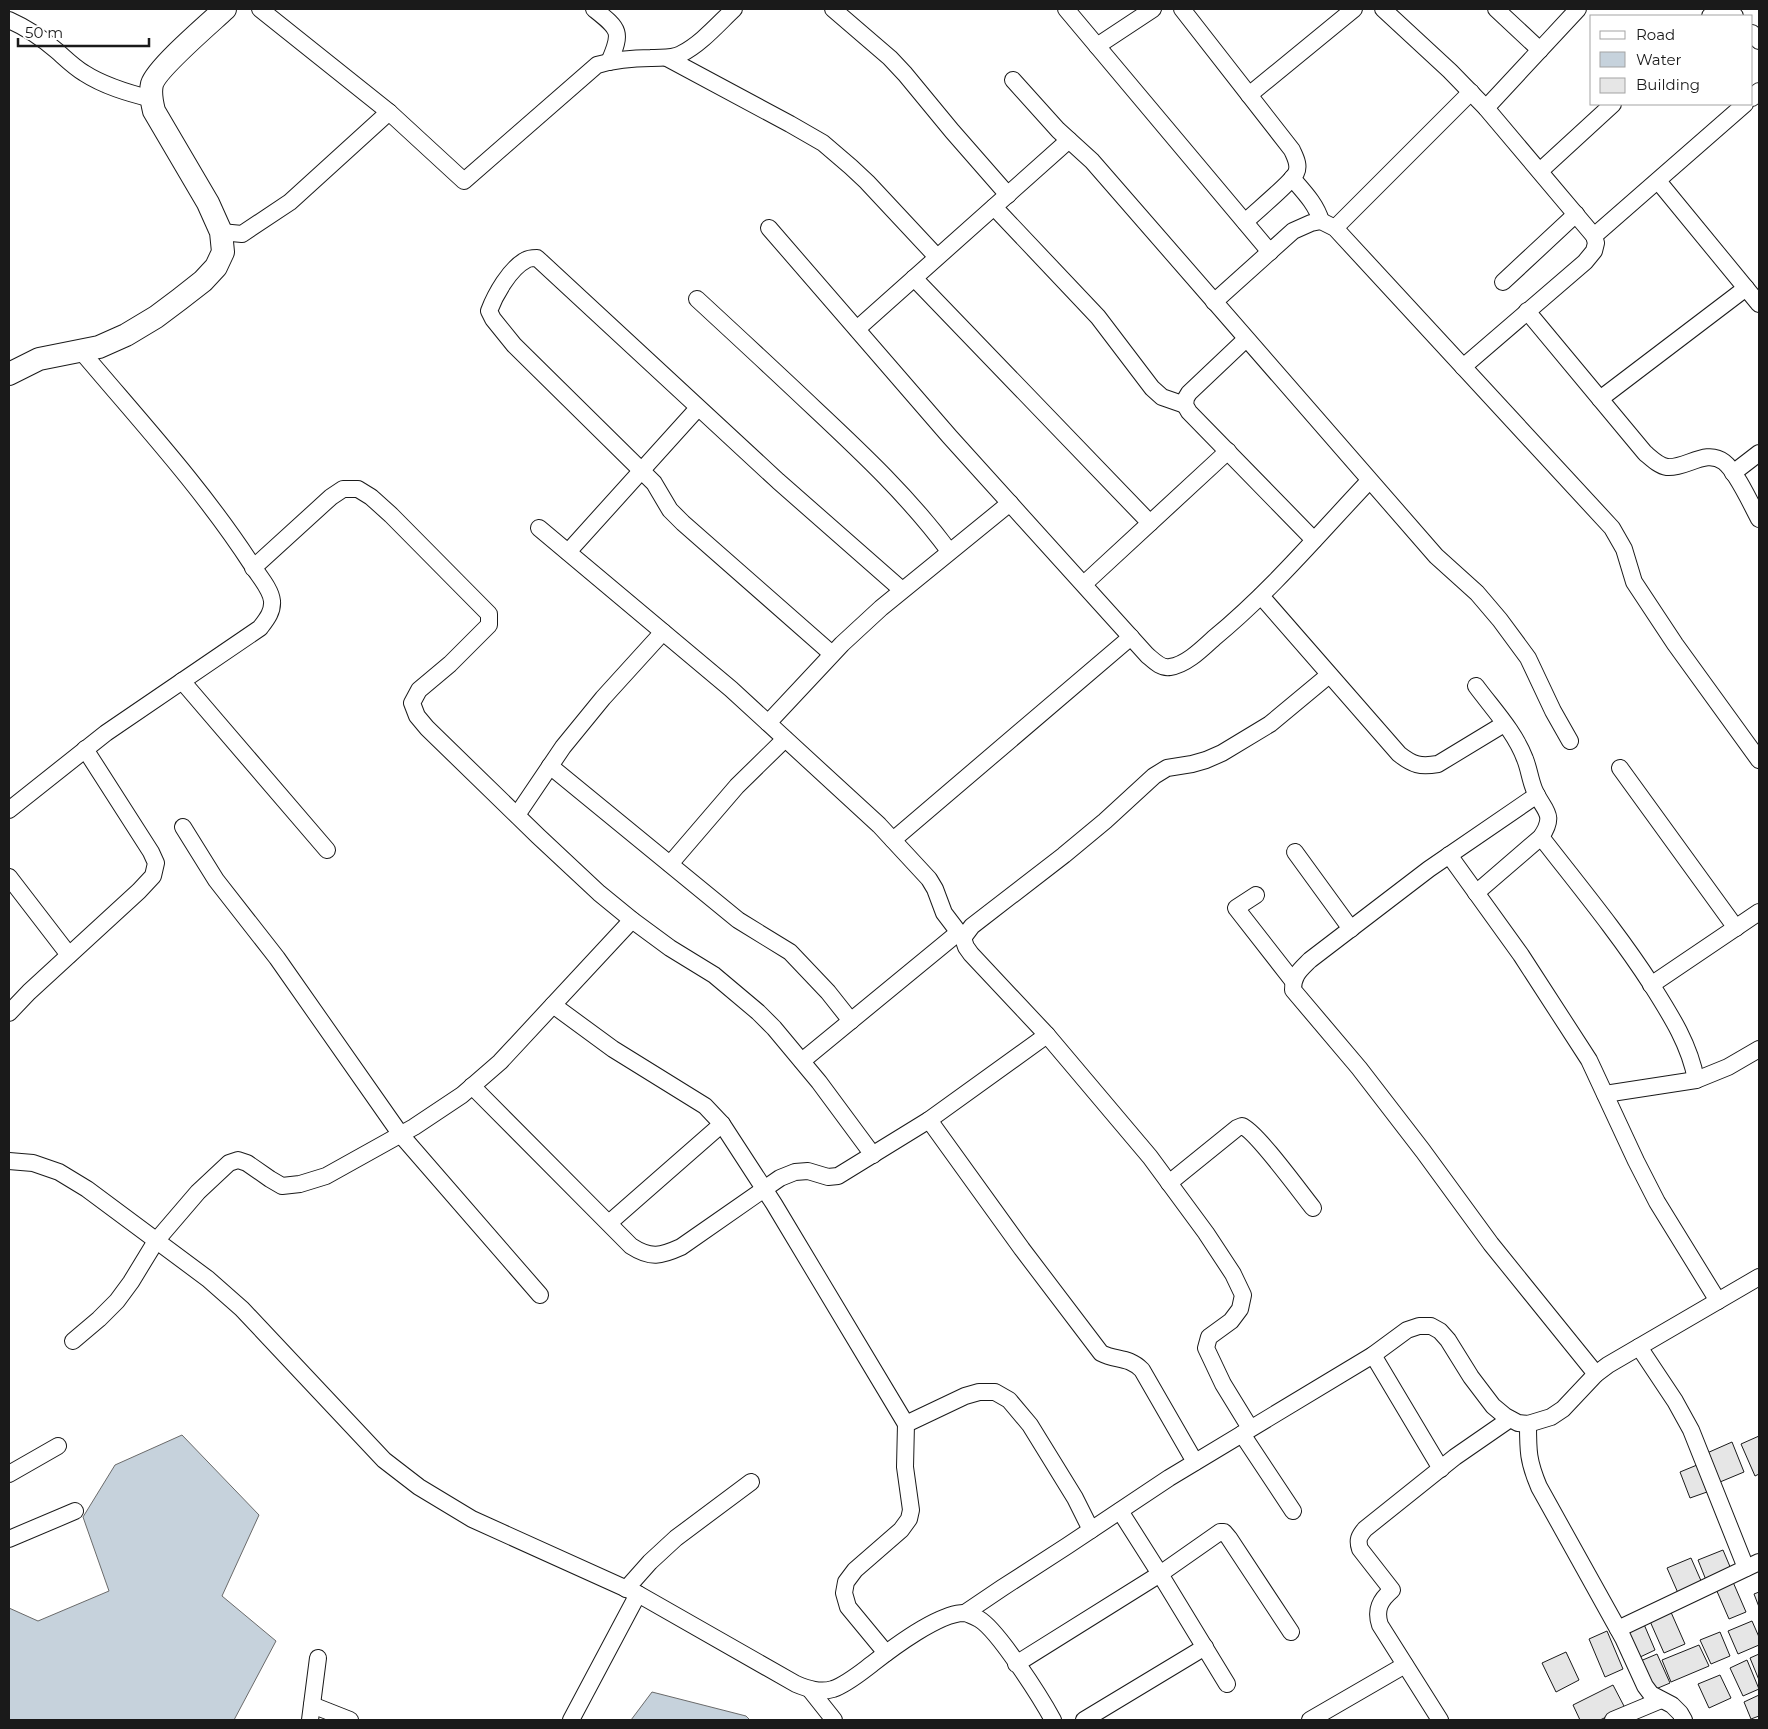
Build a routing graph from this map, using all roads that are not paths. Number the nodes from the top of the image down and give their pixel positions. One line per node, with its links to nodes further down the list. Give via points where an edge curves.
1 (224, 9): 21 (street, via 161,71 152,84)
2 (260, 9): 25 (street)
3 (594, 9): 17 (street, via 611,22 618,33)
4 (734, 9): 16 (street, via 697,43)
5 (833, 9): 30 (street, via 890,58)
6 (1066, 9): 14 (street)
7 (1153, 9): 14 (street)
8 (1182, 9): 20 (street)
9 (1354, 9): 20 (street)
10 (1383, 9): 19 (street)
11 (1496, 9): 15 (street)
12 (1578, 9): 15 (street)
13 (9, 20): 21 (street, via 42,39 84,74)
14 (1097, 46): 33 (street)
15 (1540, 50): 24 (street)
16 (667, 58): 17 (street); 39 (street, via 823,143 851,166)
17 (609, 62): 25 (street, via 597,65 586,74 464,181)
18 (1013, 80): 26 (street)
19 (1471, 92): 24 (street); 34 (street)
20 (1249, 95): 28 (street, via 1292,150 1298,163)
21 (152, 99): 36 (street, via 154,111 208,203)
22 (1612, 105): 27 (street)
23 (1744, 105): 29 (street)
24 (1486, 108): 27 (street)
25 (389, 112): 36 (street, via 290,202 242,234)
26 (1069, 140): 30 (street); 44 (street, via 1092,161)
27 (1540, 171): 32 (street)
28 (1292, 178): 33 (street); 34 (street)
29 (1658, 181): 37 (street); 42 (street)
30 (1008, 194): 31 (street)
31 (994, 207): 39 (street); 53 (street, via 1098,317 1152,388 1162,397)
32 (1576, 214): 37 (street); 41 (street)
33 (1244, 222): 38 (street)
34 (1328, 225): 38 (street, via 1310,223 1293,231); 50 (street)
35 (769, 228): 47 (street)
36 (221, 232): 49 (street, via 223,252 216,267 203,281 126,335)
37 (1594, 236): 46 (street, via 1594,251 1585,262)
38 (1270, 252): 44 (street)
39 (937, 258): 40 (street)
40 (914, 278): 47 (street); 62 (street)
41 (1503, 282)
42 (1746, 288): 45 (street); 52 (street)
43 (697, 298): 65 (street, via 897,488)
44 (1214, 302): 48 (street)
45 (1759, 304)
46 (1527, 311): 50 (street); 52 (street)
47 (857, 329): 60 (street)
48 (1246, 339): 53 (street, via 1196,386 1186,398); 59 (street)
49 (81, 351): 51 (street, via 40,359); 67 (street, via 200,493)
50 (1463, 367): 82 (street, via 1612,528 1624,549 1634,582)
51 (9, 374)
52 (1600, 399): 58 (street, via 1655,462 1666,468 1716,458)
53 (1185, 405): 55 (street)
54 (698, 408): 57 (street); 57 (street, via 537,258 526,259 515,269 495,296 489,311 493,319 514,345); 69 (street)
55 (1228, 452): 62 (street); 64 (street)
56 (1759, 453): 58 (street)
57 (641, 471): 66 (street); 73 (street, via 654,483 670,510 683,524)
58 (1733, 473): 61 (street)
59 (1369, 481): 64 (street); 80 (street, via 1436,556 1500,620 1528,658)
60 (1010, 503): 65 (street); 68 (street)
61 (1759, 519)
62 (1150, 523): 68 (street)
63 (539, 528): 66 (street)
64 (1314, 540): 70 (street)
65 (949, 551): 69 (street)
66 (568, 552): 71 (street)
67 (253, 568): 75 (street, via 269,591 272,601 269,616 260,628); 87 (street, via 344,489 358,489 391,515 490,614 489,625 420,690 412,703 417,716)
68 (1084, 584): 72 (street)
69 (902, 590): 73 (street)
70 (1261, 596): 72 (street, via 1179,665 1167,668 1157,663); 74 (street)
71 (663, 632): 77 (street); 83 (street, via 602,698)
72 (1131, 636): 90 (street)
73 (832, 654): 77 (street)
74 (1329, 675): 78 (street, via 1399,754 1412,763 1438,764); 102 (street, via 1270,724 1222,753 1192,764 1167,768 1154,776 1105,821)
75 (182, 682): 81 (street); 91 (street)
76 (1476, 686): 78 (street)
77 (768, 723): 79 (street)
78 (1504, 724): 85 (street, via 1520,748)
79 (785, 739): 90 (street); 94 (street, via 737,786)
80 (1570, 741)
81 (85, 750): 86 (street); 103 (street, via 156,863 153,876 139,891)
82 (1759, 760)
83 (550, 766): 87 (street); 94 (street)
84 (1620, 768): 100 (street)
85 (1537, 795): 89 (street, via 1549,815 1548,827); 93 (street)
86 (9, 810)
87 (516, 815): 99 (street)
88 (183, 827): 117 (street, via 216,880 282,965)
89 (1542, 837): 96 (street); 105 (street, via 1628,949)
90 (893, 840): 102 (street, via 929,880 944,913)
91 (327, 850)
92 (1294, 852): 101 (street)
93 (1449, 855): 96 (street); 101 (street)
94 (670, 864): 108 (street, via 738,920 790,952)
95 (9, 877): 103 (street)
96 (1476, 892): 114 (street, via 1589,1060)
97 (1256, 895): 104 (street, via 1236,908)
98 (1759, 912): 100 (street)
99 (632, 920): 106 (street); 111 (street, via 714,975 774,1028)
100 (1736, 928): 105 (street)
101 (1351, 929): 104 (street, via 1310,960)
102 (961, 935): 108 (street); 109 (street, via 971,954)
103 (69, 955): 107 (street)
104 (1293, 981): 131 (street, via 1293,990 1300,1000 1358,1068 1491,1244)
105 (1651, 985): 112 (street, via 1693,1063)
106 (553, 1005): 113 (street, via 500,1062); 116 (street, via 613,1049 705,1106)
107 (9, 1013)
108 (851, 1021): 111 (street)
109 (1047, 1035): 115 (street); 120 (street)
110 (1759, 1048): 112 (street, via 1728,1067)
111 (802, 1061): 118 (street)
112 (1696, 1080): 114 (street)
113 (472, 1086): 117 (street); 123 (street)
114 (1605, 1094): 127 (street, via 1658,1202)
115 (929, 1120): 118 (street); 137 (street, via 1101,1353 1126,1359 1142,1370)
116 (722, 1124): 121 (street); 123 (street)
117 (400, 1135): 124 (street, via 326,1176 300,1184 282,1186 247,1163 238,1160 229,1163 198,1192); 126 (street)
118 (873, 1155): 121 (street, via 838,1176 795,1172)
119 (9, 1162): 124 (street, via 33,1163 59,1172)
120 (1169, 1183): 122 (street, via 1242,1126 1266,1149); 135 (street, via 1206,1233 1243,1295 1240,1310 1209,1337 1206,1348)
121 (764, 1189): 123 (street, via 681,1247 665,1254 654,1256 631,1246); 133 (street)
122 (1313, 1208)
123 (609, 1223)
124 (156, 1241): 128 (street, via 117,1301); 148 (street, via 242,1309 384,1460 419,1487 472,1519)
125 (1758, 1282): 127 (street)
126 (540, 1295)
127 (1718, 1301): 129 (street)
128 (73, 1341)
129 (1639, 1348): 131 (street); 146 (street, via 1691,1430)
130 (1372, 1355): 132 (street, via 1407,1330 1431,1326 1448,1340 1493,1406); 135 (street); 138 (street)
131 (1596, 1374): 134 (street, via 1563,1409 1551,1417)
132 (1510, 1418): 134 (street); 138 (street)
133 (906, 1424): 144 (street, via 980,1392 995,1392 1009,1400 1030,1425); 153 (street, via 909,1519 902,1530 855,1570 846,1582 844,1593 848,1607)
134 (1528, 1424): 150 (street, via 1530,1467)
135 (1246, 1431): 137 (street); 143 (street)
136 (58, 1446): 139 (street)
137 (1195, 1462): 142 (street)
138 (1441, 1469): 156 (street, via 1359,1536 1358,1542 1367,1560 1392,1590 1384,1596 1377,1616)
139 (9, 1472)
140 (750, 1482): 148 (street, via 650,1562)
141 (75, 1511): 145 (street)
142 (1120, 1511): 144 (street); 147 (street)
143 (1293, 1511)
144 (1091, 1530): 149 (street)
145 (9, 1539)
146 (1752, 1565): 150 (street)
147 (1160, 1574): 151 (street, via 1224,1532); 152 (street); 155 (street)
148 (632, 1591): 158 (street); 162 (street)
149 (965, 1613): 153 (street, via 934,1622); 155 (street, via 980,1620 995,1634)
150 (1618, 1629): 159 (street, via 1645,1686)
151 (1291, 1632)
152 (1205, 1647): 157 (street); 165 (street)
153 (886, 1653): 158 (street, via 851,1680 832,1689)
154 (318, 1658): 160 (street)
155 (1016, 1664): 164 (street)
156 (1405, 1665): 166 (street); 167 (street)
157 (1227, 1684)
158 (811, 1691): 163 (street)
159 (1662, 1700): 168 (street); 169 (street, via 1680,1712)
160 (311, 1713): 161 (street)
161 (350, 1720)
162 (571, 1720)
163 (834, 1720)
164 (1054, 1720)
165 (1084, 1720)
166 (1310, 1720)
167 (1440, 1720)
168 (1613, 1720)
169 (1684, 1720)

